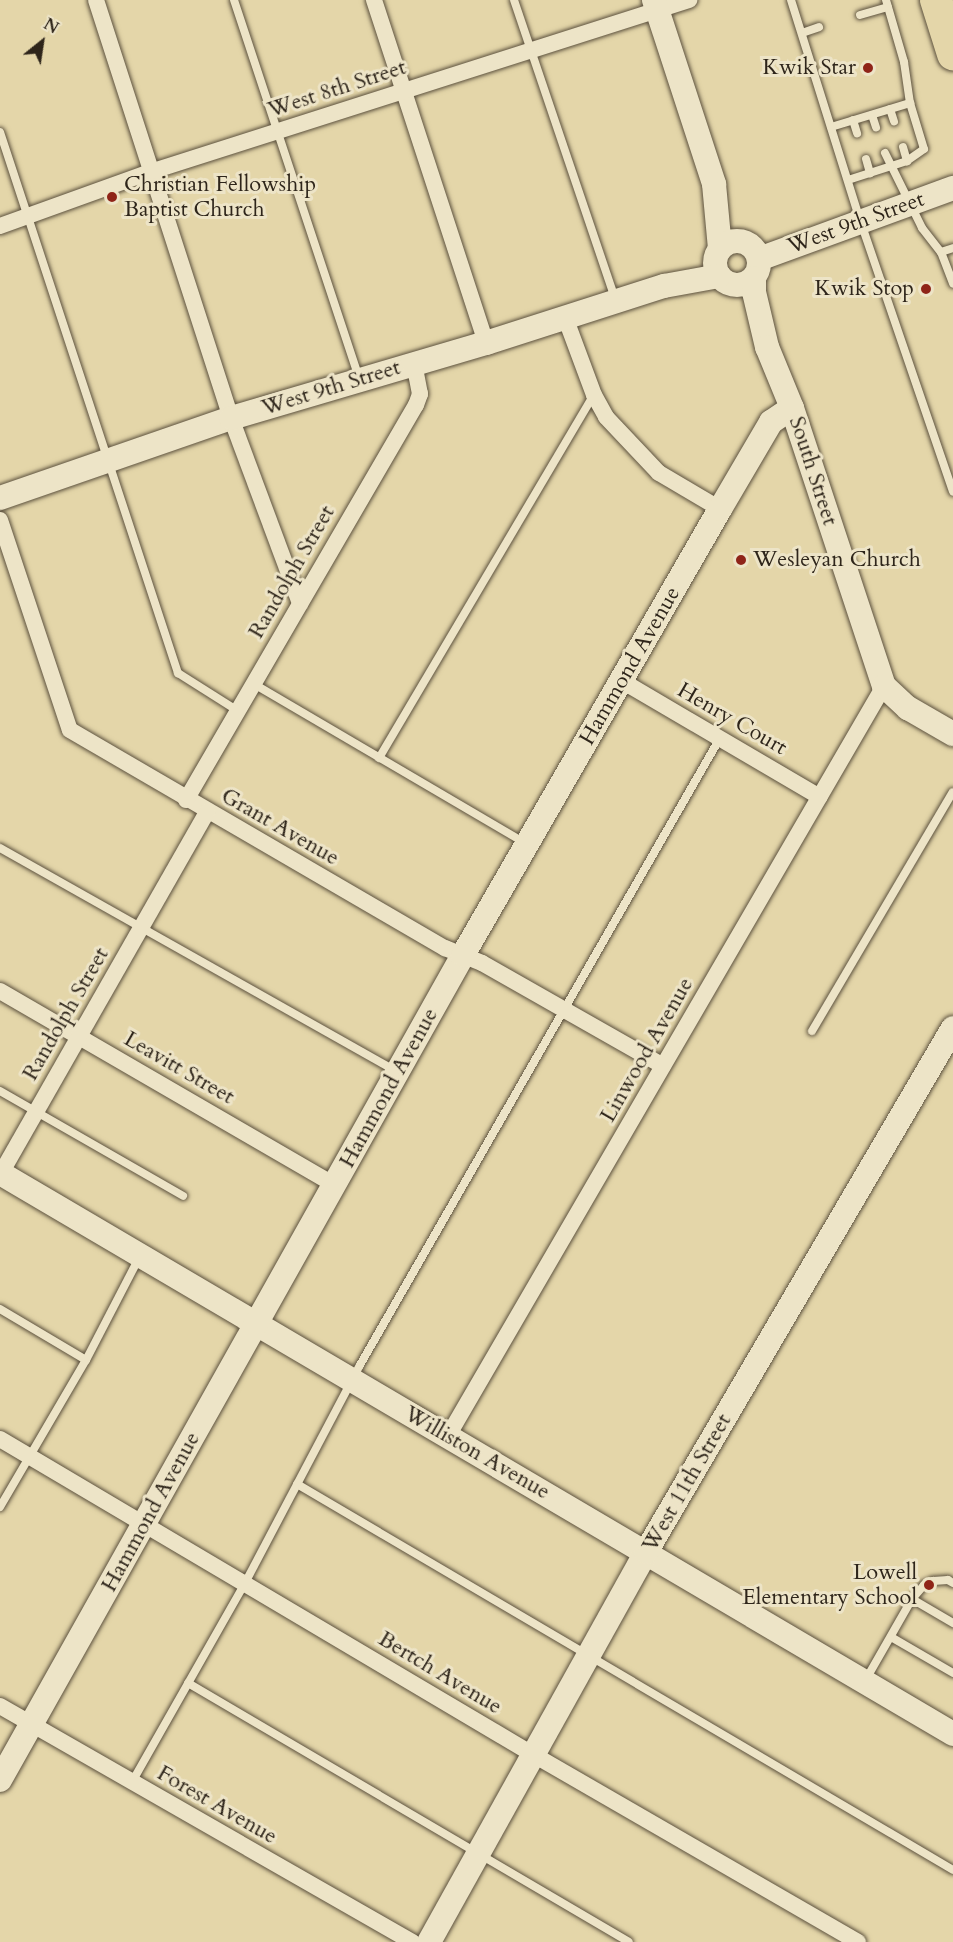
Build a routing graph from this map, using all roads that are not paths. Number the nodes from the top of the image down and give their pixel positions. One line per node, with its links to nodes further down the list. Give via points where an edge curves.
1 (96, 0): 31 (street)
2 (234, 0): 23 (lane)
3 (374, 0): 15 (street)
4 (514, 0): 13 (lane)
5 (689, 0): 9 (street, West 8th Street)
6 (791, 0): 12 (lane)
7 (936, 0): 14 (highway)
8 (887, 3): 10 (lane); 16 (lane, via 904,62)
9 (655, 5): 13 (street, West 8th Street); 34 (street, South Street)
10 (860, 15)
11 (819, 27): 12 (lane)
12 (802, 33): 21 (lane)
13 (531, 50): 15 (street, West 8th Street); 45 (lane)
14 (953, 54)
15 (404, 91): 23 (street, West 8th Street); 47 (street)
16 (910, 103): 17 (lane); 29 (lane, via 924,149)
17 (890, 109): 18 (lane); 20 (lane)
18 (872, 115): 19 (lane); 22 (lane)
19 (853, 120): 21 (lane); 25 (lane)
20 (894, 121)
21 (831, 127): 33 (lane)
22 (876, 127)
23 (279, 131): 31 (street, West 8th Street); 50 (lane)
24 (0, 132): 37 (lane)
25 (857, 133)
26 (903, 147): 29 (lane)
27 (885, 153): 30 (lane)
28 (866, 159): 32 (lane)
29 (907, 161): 30 (lane)
30 (891, 166): 32 (lane); 36 (lane)
31 (153, 171): 37 (street, West 8th Street); 53 (street)
32 (870, 173): 33 (lane)
33 (848, 180): 38 (lane)
34 (714, 184): 42 (street, South Street); 43 (street, South Street)
35 (953, 188): 36 (street, West 9th Street)
36 (908, 203): 38 (street, West 9th Street); 41 (lane)
37 (27, 216): 39 (street, West 8th Street); 54 (lane)
38 (860, 220): 42 (street, West 9th Street); 55 (lane)
39 (0, 226)
40 (953, 248): 41 (lane)
41 (941, 252): 44 (lane)
42 (753, 260): 43 (street, via 732,242); 43 (street, via 743,285); 48 (street, South Street, via 754,292)
43 (721, 266): 45 (street, West 9th Street); 48 (street, South Street, via 753,329)
44 (953, 284)
45 (615, 301): 46 (street, West 9th Street)
46 (565, 317): 47 (street, West 9th Street); 51 (street)
47 (486, 343): 49 (street, West 9th Street)
48 (767, 347): 52 (street, South Street)
49 (414, 363): 50 (street, West 9th Street); 59 (street, Randolph Street, via 420,394 416,405)
50 (359, 380): 53 (street, West 9th Street)
51 (594, 395): 57 (street, via 606,417 659,473); 66 (lane)
52 (792, 408): 57 (street, Hammond Avenue, via 771,422); 62 (street, South Street)
53 (231, 418): 54 (street, West 9th Street); 59 (street)
54 (110, 460): 56 (street, West 9th Street); 63 (lane, via 178,673)
55 (953, 492)
56 (0, 498)
57 (720, 509): 60 (street, Hammond Avenue)
58 (0, 520): 69 (street, Grant Avenue, via 70,730)
59 (300, 604): 61 (street, Randolph Street)
60 (622, 681): 65 (street, Henry Court); 71 (street, Hammond Avenue)
61 (254, 684): 63 (street, Randolph Street); 66 (lane)
62 (884, 686): 64 (street, South Street, via 908,708); 68 (street, Linwood Avenue)
63 (238, 711): 69 (street, Randolph Street)
64 (953, 734)
65 (720, 738): 68 (street, Henry Court); 76 (lane)
66 (379, 758): 71 (lane)
67 (953, 792): 78 (lane)
68 (820, 797): 80 (street, Linwood Avenue)
69 (186, 800): 70 (street, Grant Avenue)
70 (207, 812): 73 (street, Randolph Street); 74 (street, Grant Avenue)
71 (527, 844): 74 (street, Hammond Avenue)
72 (0, 848): 73 (lane)
73 (140, 929): 79 (street, Randolph Street); 81 (lane)
74 (463, 956): 76 (street, Grant Avenue); 81 (street, Hammond Avenue)
75 (0, 992): 79 (street, Leavitt Street)
76 (566, 1011): 80 (street, Grant Avenue); 91 (lane)
77 (953, 1028): 98 (street, West 11th Street)
78 (812, 1031)
79 (79, 1036): 83 (street, Randolph Street); 85 (street, Leavitt Street)
80 (663, 1066): 92 (street, Linwood Avenue)
81 (398, 1073): 85 (street, Hammond Avenue)
82 (0, 1091): 83 (lane)
83 (36, 1112): 84 (street, Randolph Street); 86 (lane)
84 (0, 1174): 87 (street, Williston Avenue)
85 (335, 1185): 89 (street, Hammond Avenue)
86 (183, 1196)
87 (140, 1256): 89 (street, Williston Avenue); 90 (lane)
88 (0, 1309): 90 (lane)
89 (257, 1325): 91 (street, Williston Avenue); 97 (street, Hammond Avenue)
90 (86, 1360): 94 (lane)
91 (351, 1380): 92 (street, Williston Avenue); 95 (lane)
92 (448, 1436): 98 (street, Williston Avenue)
93 (0, 1439): 94 (street, Bertch Avenue)
94 (28, 1455): 96 (lane); 97 (street, Bertch Avenue)
95 (297, 1484): 99 (lane); 104 (lane)
96 (0, 1507)
97 (145, 1523): 99 (street, Bertch Avenue); 109 (street, Hammond Avenue)
98 (646, 1552): 104 (street, West 11th Street); 106 (street, Williston Avenue)
99 (245, 1583): 107 (lane); 111 (street, Bertch Avenue)
100 (953, 1583): 101 (lane, via 933,1581)
101 (912, 1599): 102 (lane); 103 (lane)
102 (953, 1623)
103 (891, 1637): 105 (lane); 106 (lane)
104 (590, 1654): 111 (street, West 11th Street); 115 (lane)
105 (953, 1673)
106 (864, 1682): 110 (street, Williston Avenue)
107 (188, 1683): 113 (lane); 114 (lane)
108 (0, 1706): 109 (street, Forest Avenue)
109 (32, 1724): 112 (street, Hammond Avenue); 113 (street, Forest Avenue)
110 (953, 1734)
111 (534, 1755): 114 (street, West 11th Street); 119 (street, Bertch Avenue)
112 (0, 1780)
113 (132, 1782): 116 (street, Forest Avenue)
114 (479, 1853): 117 (street, West 11th Street); 118 (lane)
115 (953, 1870)
116 (412, 1942)
117 (429, 1942)
118 (629, 1942)
119 (858, 1942)

